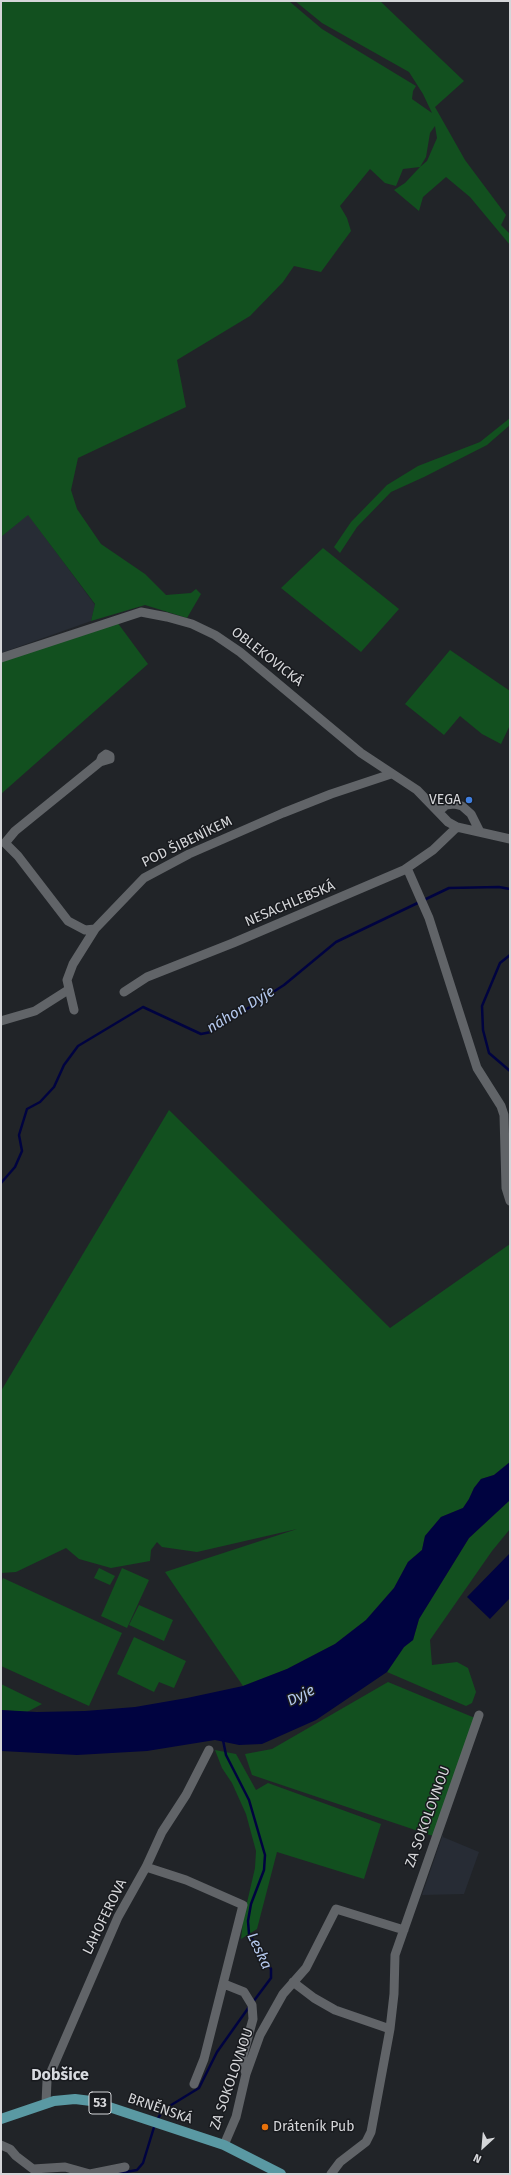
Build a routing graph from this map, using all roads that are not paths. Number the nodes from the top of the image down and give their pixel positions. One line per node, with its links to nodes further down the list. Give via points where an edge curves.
1 (1, 658): 3 (street, OBLEKOVICKÁ, via 141,612 192,624 215,635 240,652 361,753)
2 (100, 762): 8 (street)
3 (391, 774): 4 (street, OBLEKOVICKÁ, via 417,790); 10 (street, POD ŠIBENÍKEM, via 330,794 189,854 144,878)
4 (440, 811): 5 (street, OBLEKOVICKÁ, via 448,822); 6 (street, via 454,804 462,806 471,814)
5 (457, 827): 6 (street, OBLEKOVICKÁ); 9 (street, NESACHLEBSKÁ, via 433,850)
6 (480, 832): 7 (street, OBLEKOVICKÁ)
7 (510, 839)
8 (3, 842): 10 (street, via 18,856 68,921 85,930)
9 (407, 868): 12 (street, NESACHLEBSKÁ, via 377,883 146,977); 15 (street, via 424,907 477,1068 504,1115 506,1188)
10 (95, 929): 11 (street, POD ŠIBENÍKEM, via 73,964 67,980)
11 (68, 990): 13 (street, POD ŠIBENÍKEM); 14 (street, via 35,1011)
12 (124, 992)
13 (74, 1010)
14 (1, 1021)
15 (510, 1201)
16 (479, 1715): 19 (street, ZA SOKOLOVNOU)
17 (210, 1750): 18 (street, LAHOFEROVA, via 186,1795 162,1832)
18 (146, 1867): 21 (street, via 186,1880 243,1905); 25 (street, LAHOFEROVA, via 118,1917 47,2081)
19 (404, 1930): 20 (street, ZA SOKOLOVNOU, via 336,1909 306,1968); 22 (street, ZA SOKOLOVNOU, via 395,1955)
20 (293, 1982): 22 (street, via 334,2010); 23 (street, ZA SOKOLOVNOU, via 280,1998 260,2035)
21 (224, 1984): 23 (street, via 242,1991 251,2002 253,2019 242,2059); 24 (street, via 204,2059)
22 (390, 2029): 32 (street, ZA SOKOLOVNOU, via 371,2135)
23 (246, 2074): 28 (street, ZA SOKOLOVNOU, via 238,2114)
24 (194, 2084)
25 (46, 2104): 26 (main road, BRNĚNSKÁ / 53); 28 (main road, BRNĚNSKÁ / 53, via 64,2100 91,2101)
26 (1, 2119)
27 (1, 2145): 30 (street, via 33,2169 65,2167)
28 (224, 2145): 31 (main road, BRNĚNSKÁ / 53)
29 (125, 2168): 30 (street)
30 (90, 2174)
31 (281, 2174)
32 (331, 2174)

